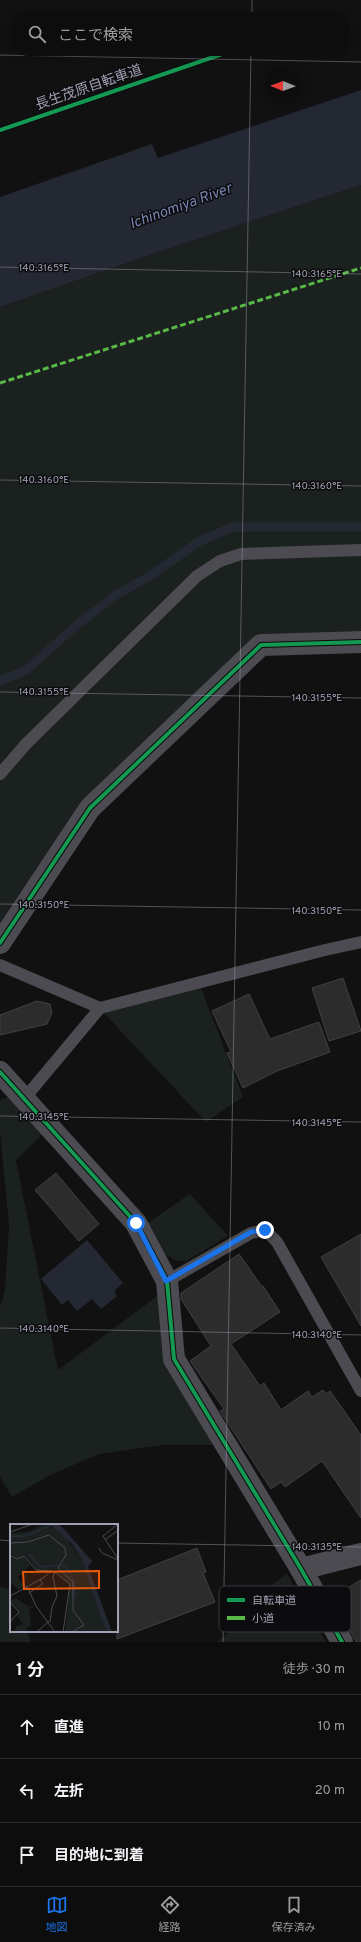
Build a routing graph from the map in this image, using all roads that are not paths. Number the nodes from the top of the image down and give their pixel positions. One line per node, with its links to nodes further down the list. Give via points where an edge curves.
1 (361, 550): 3 (lane, via 241,554 220,561 198,576 26,744)
2 (361, 642): 5 (street, via 260,645 90,808)
3 (0, 774)
4 (361, 942): 7 (lane)
5 (0, 943)
6 (0, 965): 7 (lane)
7 (100, 1008): 9 (lane)
8 (0, 1072): 9 (street)
9 (24, 1099): 10 (street, via 136,1223)
10 (166, 1281): 11 (lane, via 251,1232 265,1230 277,1242); 13 (street, via 174,1359)
11 (361, 1391)
12 (361, 1554): 13 (street)
13 (301, 1569): 14 (street)
14 (311, 1586)
15 (336, 1632): 16 (street)
16 (342, 1642)

